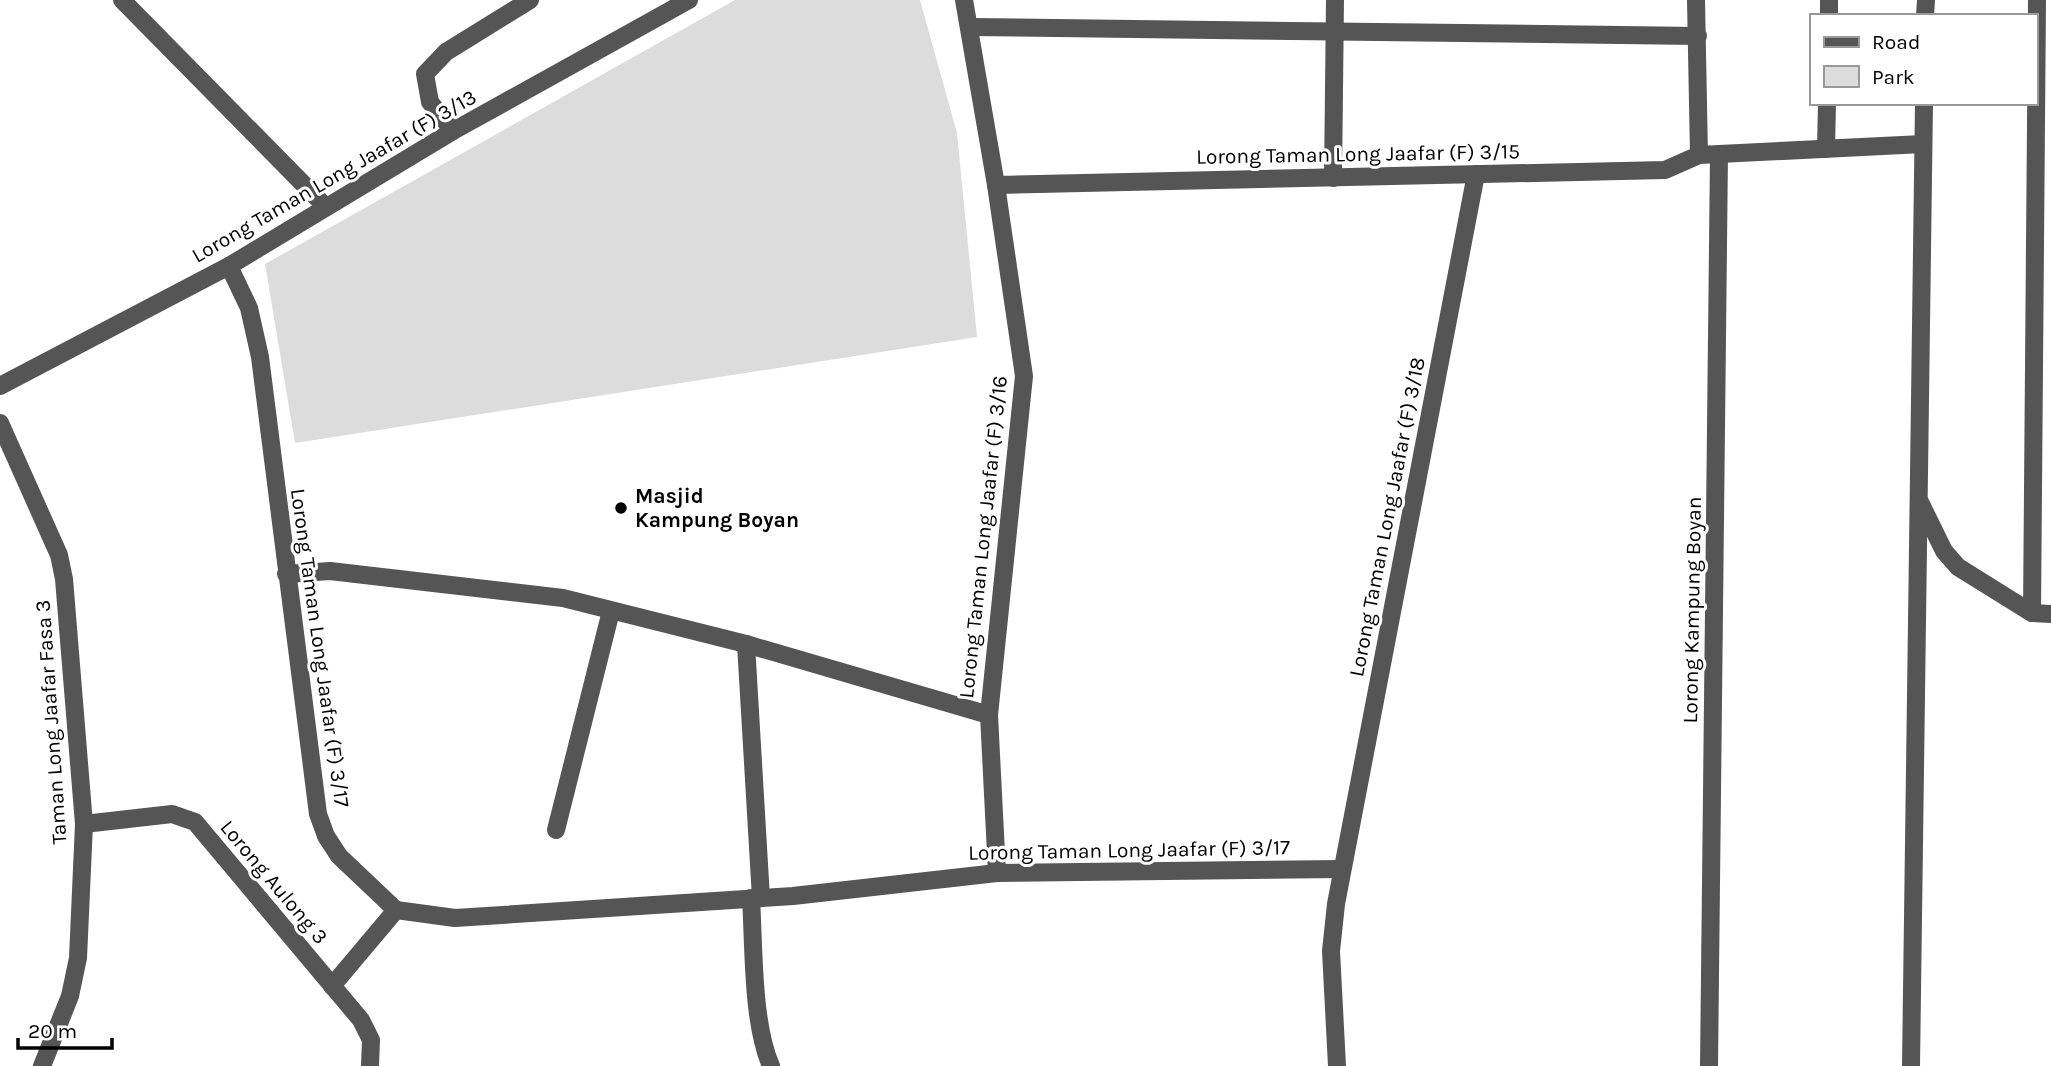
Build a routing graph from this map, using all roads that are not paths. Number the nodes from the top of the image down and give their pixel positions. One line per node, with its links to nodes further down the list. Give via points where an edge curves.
1 (122, 0): 21 (street)
2 (530, 0): 13 (street, via 446,52 425,74 430,102)
3 (689, 0): 13 (street, Lorong Taman Long Jaafar (F) 3/13)
4 (964, 0): 7 (street, Lorong Taman Long Jaafar (F) 3/16)
5 (1335, 0): 8 (street)
6 (1696, 0): 9 (street)
7 (970, 27): 8 (street); 20 (street, Lorong Taman Long Jaafar (F) 3/16)
8 (1335, 30): 9 (street); 19 (street)
9 (1698, 36): 17 (street)
10 (1827, 105): 15 (street)
11 (1924, 105): 14 (street)
12 (2036, 105): 28 (street)
13 (453, 131): 21 (street, Lorong Taman Long Jaafar (F) 3/13)
14 (1923, 144): 15 (street, Lorong Taman Long Jaafar (F) 3/15); 25 (street)
15 (1826, 149): 16 (street, Lorong Taman Long Jaafar (F) 3/15)
16 (1718, 154): 17 (street, Lorong Taman Long Jaafar (F) 3/15); 43 (street, Lorong Kampung Boyan)
17 (1699, 155): 18 (street, Lorong Taman Long Jaafar (F) 3/15, via 1665,170)
18 (1476, 174): 19 (street, Lorong Taman Long Jaafar (F) 3/15); 34 (street, Lorong Taman Long Jaafar (F) 3/18)
19 (1333, 178): 20 (street, Lorong Taman Long Jaafar (F) 3/15)
20 (996, 186): 31 (street, Lorong Taman Long Jaafar (F) 3/16, via 1024,376)
21 (326, 207): 22 (street, Lorong Taman Long Jaafar (F) 3/13)
22 (229, 266): 23 (street, Lorong Taman Long Jaafar (F) 3/13); 26 (street, Lorong Taman Long Jaafar (F) 3/17, via 248,307 260,357)
23 (0, 386)
24 (0, 423): 32 (street, Taman Long Jaafar Fasa 3, via 58,555 64,579)
25 (1918, 498): 28 (street, via 1944,551 1958,567); 44 (street)
26 (286, 574): 27 (street, via 330,571 564,598); 37 (street, Lorong Taman Long Jaafar (F) 3/17, via 318,814 339,856)
27 (611, 611): 30 (street); 33 (street)
28 (2032, 612): 29 (street)
29 (2051, 614)
30 (746, 644): 31 (street); 36 (street)
31 (989, 715): 35 (street, Lorong Taman Long Jaafar (F) 3/16)
32 (84, 824): 38 (street, Lorong Aulong 3, via 172,814 195,822); 39 (street, Taman Long Jaafar Fasa 3, via 78,958 70,996)
33 (556, 830)
34 (1342, 869): 35 (street, Lorong Taman Long Jaafar (F) 3/17); 42 (street, Lorong Taman Long Jaafar (F) 3/18, via 1331,951)
35 (997, 873): 36 (street, Lorong Taman Long Jaafar (F) 3/17)
36 (756, 898): 37 (street, Lorong Taman Long Jaafar (F) 3/17, via 455,918); 41 (street, via 758,1017)
37 (396, 910): 38 (street)
38 (332, 986): 40 (street, Lorong Aulong 3, via 361,1020 371,1040)
39 (42, 1066)
40 (370, 1066)
41 (771, 1066)
42 (1337, 1066)
43 (1709, 1066)
44 (1911, 1066)

